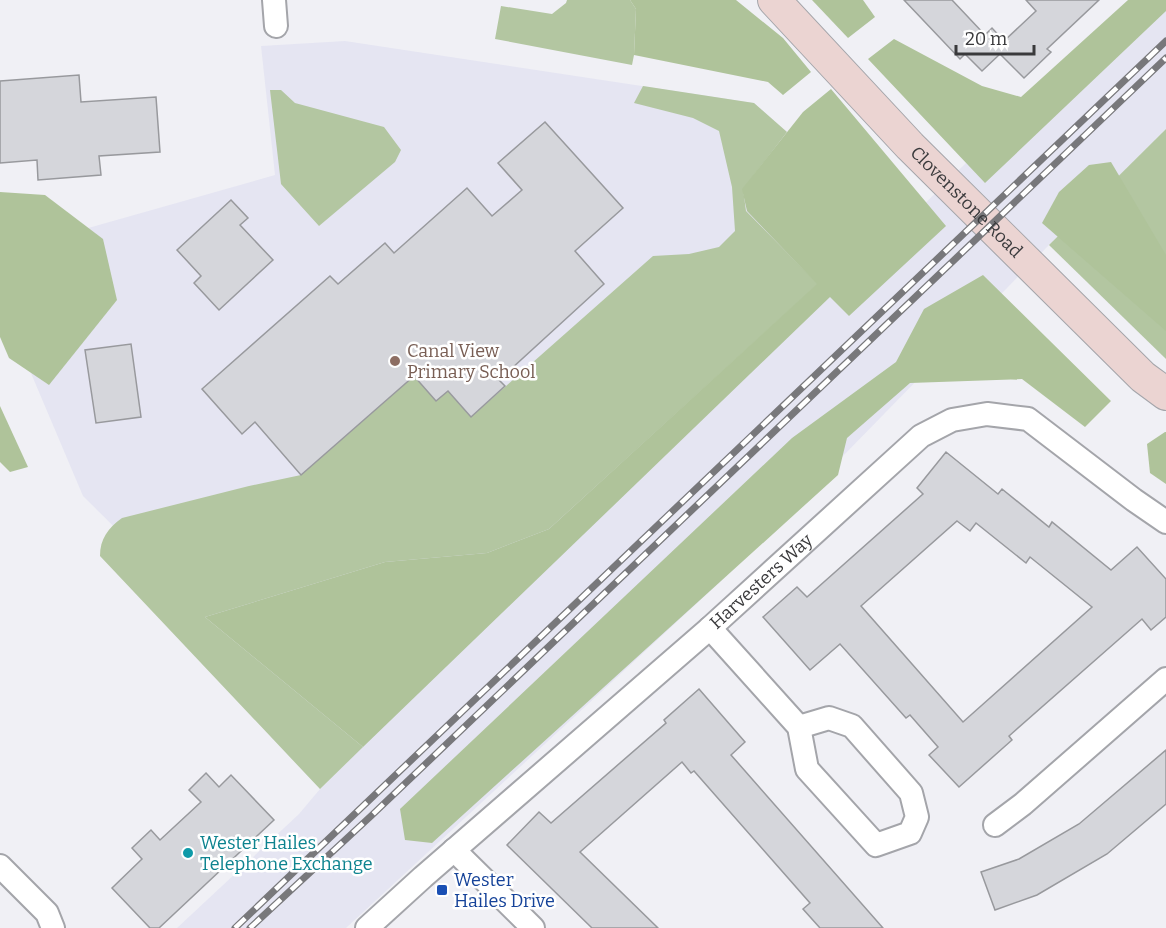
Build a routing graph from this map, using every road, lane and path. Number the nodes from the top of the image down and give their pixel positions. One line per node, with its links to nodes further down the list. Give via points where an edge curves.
1 (274, 0): 3 (street)
2 (774, 0): 4 (street, Clovenstone Road, via 910,146 1130,364)
3 (276, 26)
4 (1166, 394)
5 (1166, 522): 6 (street, Harvesters Way, via 1028,419 987,414 952,420 921,436)
6 (710, 628): 8 (street); 10 (street, Harvesters Way)
7 (1166, 679): 9 (street, via 1017,796)
8 (799, 727): 8 (street, via 807,769 876,844 910,833 917,817 911,793 852,726 829,718)
9 (995, 825)
10 (454, 850): 13 (street, Harvesters Way); 14 (street)
11 (0, 866): 12 (street, via 47,914)
12 (53, 928)
13 (367, 928)
14 (533, 928)

